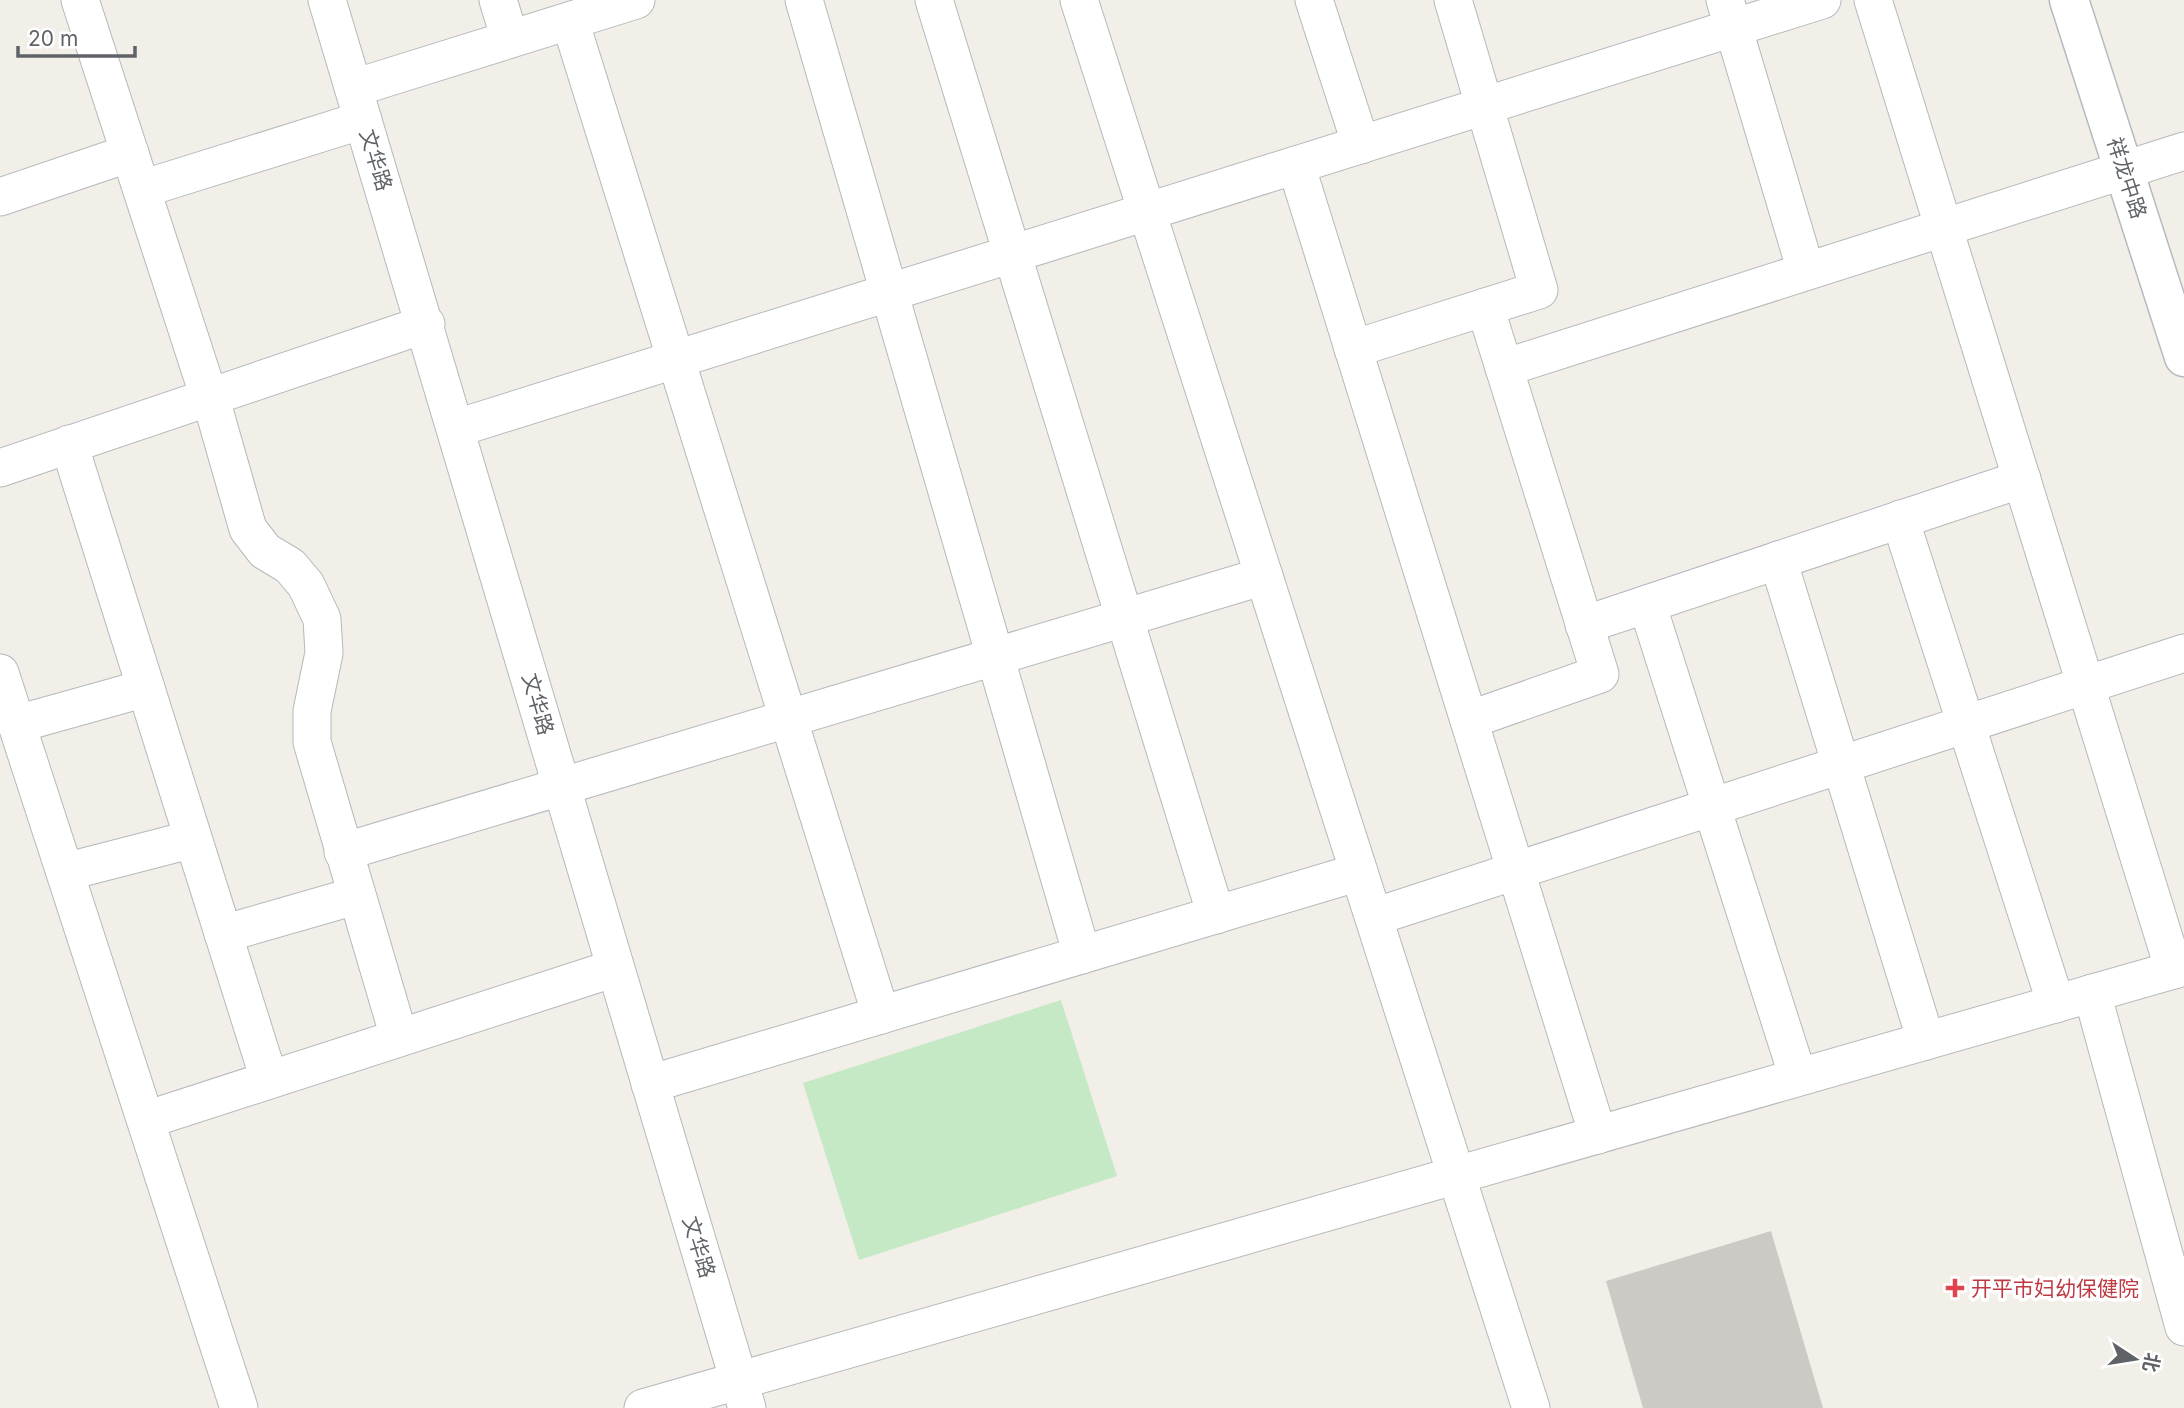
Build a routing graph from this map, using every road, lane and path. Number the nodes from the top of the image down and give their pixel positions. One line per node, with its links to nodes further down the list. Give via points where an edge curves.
1 (80, 0): 20 (street)
2 (327, 0): 16 (street, 文华路)
3 (498, 0): 15 (street)
4 (804, 0): 29 (street)
5 (934, 0): 27 (street)
6 (1079, 0): 25 (street)
7 (1314, 0): 18 (street)
8 (1453, 0): 17 (street)
9 (1822, 0): 13 (street)
10 (1873, 0): 26 (street)
11 (2069, 0): 22 (street, 祥龙中路)
12 (631, 1): 14 (street)
13 (1729, 14): 17 (street); 28 (street)
14 (570, 21): 15 (street); 34 (street)
15 (510, 39): 16 (street)
16 (359, 104): 23 (street); 31 (street, 文华路)
17 (1485, 106): 18 (street); 30 (street, via 1539,290)
18 (1360, 145): 21 (street)
19 (2184, 151): 22 (street)
20 (130, 153): 23 (street); 24 (street)
21 (1296, 165): 25 (street); 32 (street)
22 (2124, 170): 26 (street); 33 (street, 祥龙中路)
23 (142, 189): 36 (street)
24 (0, 197)
25 (1147, 212): 27 (street); 43 (street)
26 (1944, 228): 28 (street); 40 (street)
27 (1013, 254): 29 (street); 45 (street)
28 (1806, 271): 35 (street)
29 (890, 293): 34 (street); 48 (street)
30 (1485, 307): 32 (street); 35 (street)
31 (426, 324): 36 (street); 37 (street, 文华路)
32 (1353, 349): 53 (street)
33 (2184, 357)
34 (676, 359): 37 (street); 52 (street)
35 (1504, 368): 46 (street)
36 (210, 397): 38 (street); 60 (street, via 248,529 265,551 290,566 306,584 322,619 324,653 312,710 312,742)
37 (457, 428): 57 (street, 文华路)
38 (69, 444): 39 (street); 51 (street)
39 (0, 468)
40 (2022, 479): 41 (street); 50 (street)
41 (1900, 519): 42 (street); 55 (street)
42 (1778, 560): 44 (street); 56 (street)
43 (1264, 576): 45 (street); 62 (street)
44 (1647, 604): 46 (street); 58 (street)
45 (1125, 618): 48 (street); 65 (street)
46 (1584, 625): 53 (street, via 1600,674)
47 (2184, 653): 50 (street)
48 (995, 656): 52 (street); 68 (street)
49 (0, 673): 54 (street)
50 (2085, 685): 55 (street); 70 (street)
51 (146, 688): 54 (street); 59 (street)
52 (789, 718): 57 (street); 73 (street)
53 (1469, 720): 61 (street)
54 (17, 724): 63 (street)
55 (1966, 724): 56 (street); 72 (street)
56 (1841, 765): 58 (street); 75 (street)
57 (562, 786): 60 (street); 69 (street, 文华路)
58 (1712, 807): 61 (street); 76 (street)
59 (193, 839): 63 (street); 67 (street)
60 (343, 852): 64 (street)
61 (1516, 871): 66 (street); 80 (street)
62 (1359, 872): 65 (street); 66 (street)
63 (65, 873): 79 (street)
64 (355, 896): 67 (street); 74 (street)
65 (1216, 915): 68 (street)
66 (1374, 917): 81 (street)
67 (223, 934): 77 (street)
68 (1082, 955): 73 (street)
69 (615, 968): 74 (street); 78 (street, 文华路)
70 (2179, 968): 71 (street)
71 (2092, 993): 72 (street); 82 (street)
72 (2056, 1004): 75 (street)
73 (881, 1015): 78 (street)
74 (399, 1037): 77 (street)
75 (1926, 1041): 76 (street)
76 (1798, 1077): 80 (street)
77 (269, 1079): 79 (street)
78 (650, 1084): 83 (street, 文华路)
79 (146, 1120): 84 (street)
80 (1598, 1135): 81 (street)
81 (1456, 1175): 83 (street); 86 (street)
82 (2182, 1309)
83 (743, 1394): 85 (street)
84 (239, 1408)
85 (643, 1408)
86 (1531, 1408)

